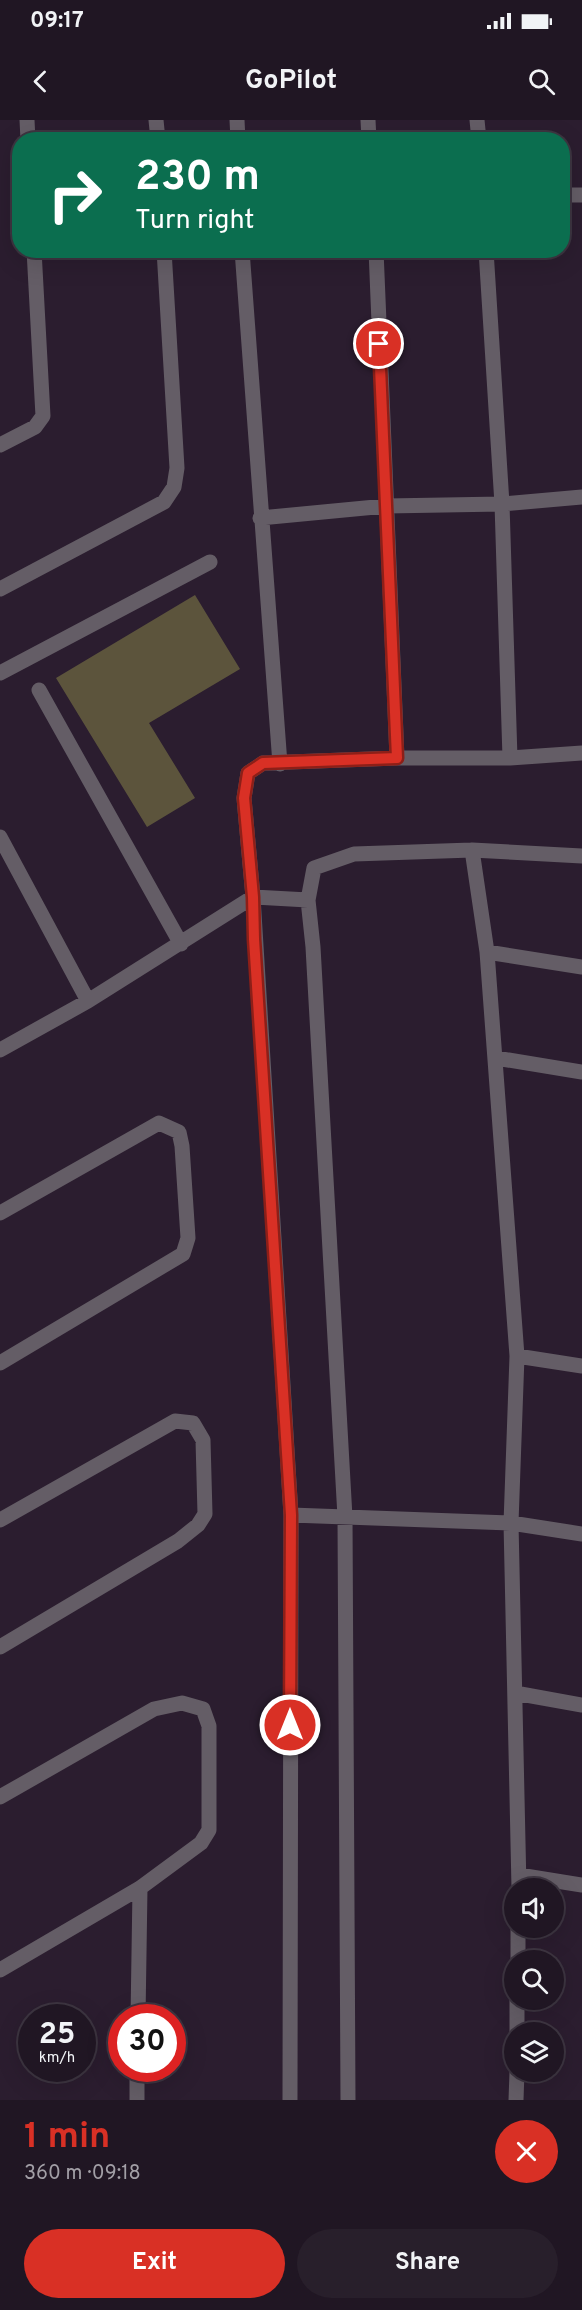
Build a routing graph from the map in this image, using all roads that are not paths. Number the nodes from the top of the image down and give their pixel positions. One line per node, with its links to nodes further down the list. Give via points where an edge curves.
1 (34, 258): 6 (street, via 43,416 35,427)
2 (164, 258): 12 (street, via 177,468 174,487 164,502)
3 (243, 258): 10 (street)
4 (375, 258): 9 (street)
5 (487, 258): 8 (street)
6 (0, 445)
7 (582, 497): 8 (street)
8 (502, 504): 9 (street); 17 (street)
9 (386, 506): 10 (street); 16 (street)
10 (260, 519): 18 (street)
11 (210, 562): 13 (street)
12 (0, 589)
13 (0, 673)
14 (39, 690): 24 (street)
15 (582, 753): 17 (street)
16 (397, 758): 17 (street); 18 (street)
17 (510, 758)
18 (280, 764): 22 (street, via 263,763 248,773 244,798)
19 (0, 837): 27 (street)
20 (472, 850): 21 (street); 23 (street, via 354,854 315,868); 25 (street)
21 (582, 856)
22 (253, 897): 23 (street); 24 (street); 35 (street)
23 (308, 900): 36 (street)
24 (181, 944): 27 (street)
25 (488, 952): 26 (street); 29 (street)
26 (582, 968)
27 (88, 1001): 28 (street)
28 (0, 1050)
29 (496, 1058): 30 (street); 32 (street)
30 (582, 1072)
31 (0, 1213): 33 (street, via 159,1123 179,1132 188,1238 183,1254)
32 (517, 1356): 34 (street); 38 (street)
33 (0, 1363)
34 (582, 1366)
35 (291, 1515): 36 (street); 53 (street)
36 (345, 1517): 38 (street); 54 (street)
37 (0, 1520): 40 (street, via 175,1421 192,1423 203,1440 205,1514 198,1525 178,1541)
38 (511, 1522): 39 (street); 41 (street)
39 (582, 1534)
40 (0, 1647)
41 (515, 1693): 42 (street); 44 (street)
42 (582, 1705)
43 (0, 1797): 47 (street, via 154,1709 182,1703 203,1709 209,1726 209,1830 201,1843)
44 (519, 1878)
45 (564, 1884): 46 (street)
46 (582, 1885)
47 (140, 1888): 48 (street); 49 (street)
48 (0, 1970)
49 (138, 2004)
50 (137, 2082): 52 (street)
51 (516, 2082): 55 (street)
52 (137, 2100)
53 (290, 2100)
54 (348, 2100)
55 (516, 2100)

